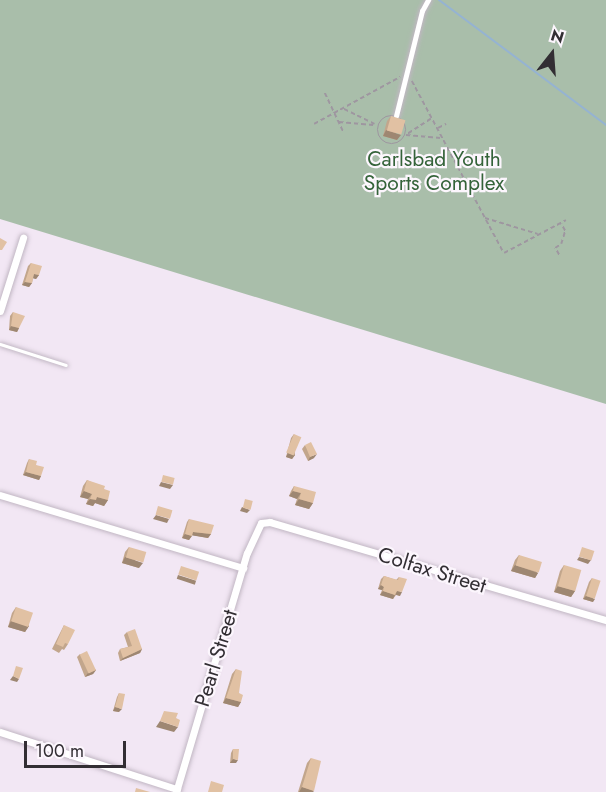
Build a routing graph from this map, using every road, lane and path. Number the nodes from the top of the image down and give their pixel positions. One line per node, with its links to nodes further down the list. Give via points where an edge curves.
1 (428, 0): 2 (street)
2 (407, 73): 4 (path); 6 (street); 7 (path)
3 (325, 93): 5 (path)
4 (343, 108): 5 (path); 11 (path)
5 (334, 113): 8 (path); 9 (path)
6 (396, 116): 11 (path, via 385,117); 14 (path, via 405,123)
7 (432, 118): 12 (path); 14 (path)
8 (339, 122): 11 (path); 13 (path)
9 (314, 124)
10 (446, 124): 12 (path)
11 (377, 125): 14 (path, via 378,137 387,145 399,144)
12 (437, 128): 15 (path)
13 (344, 133)
14 (406, 135): 15 (path)
15 (442, 138): 16 (path)
16 (484, 218): 19 (path); 19 (path, via 504,253)
17 (567, 220): 18 (path)
18 (560, 223): 19 (path); 21 (path, via 565,231 561,244 555,248)
19 (538, 234)
20 (23, 238): 22 (street)
21 (559, 255)
22 (0, 311)
23 (0, 344): 24 (lane)
24 (66, 365)
25 (0, 495): 27 (street)
26 (260, 524): 27 (street, Pearl Street); 28 (street, Colfax Street, via 270,522)
27 (243, 568): 30 (street, Pearl Street)
28 (606, 620)
29 (0, 732): 30 (street)
30 (176, 790)

